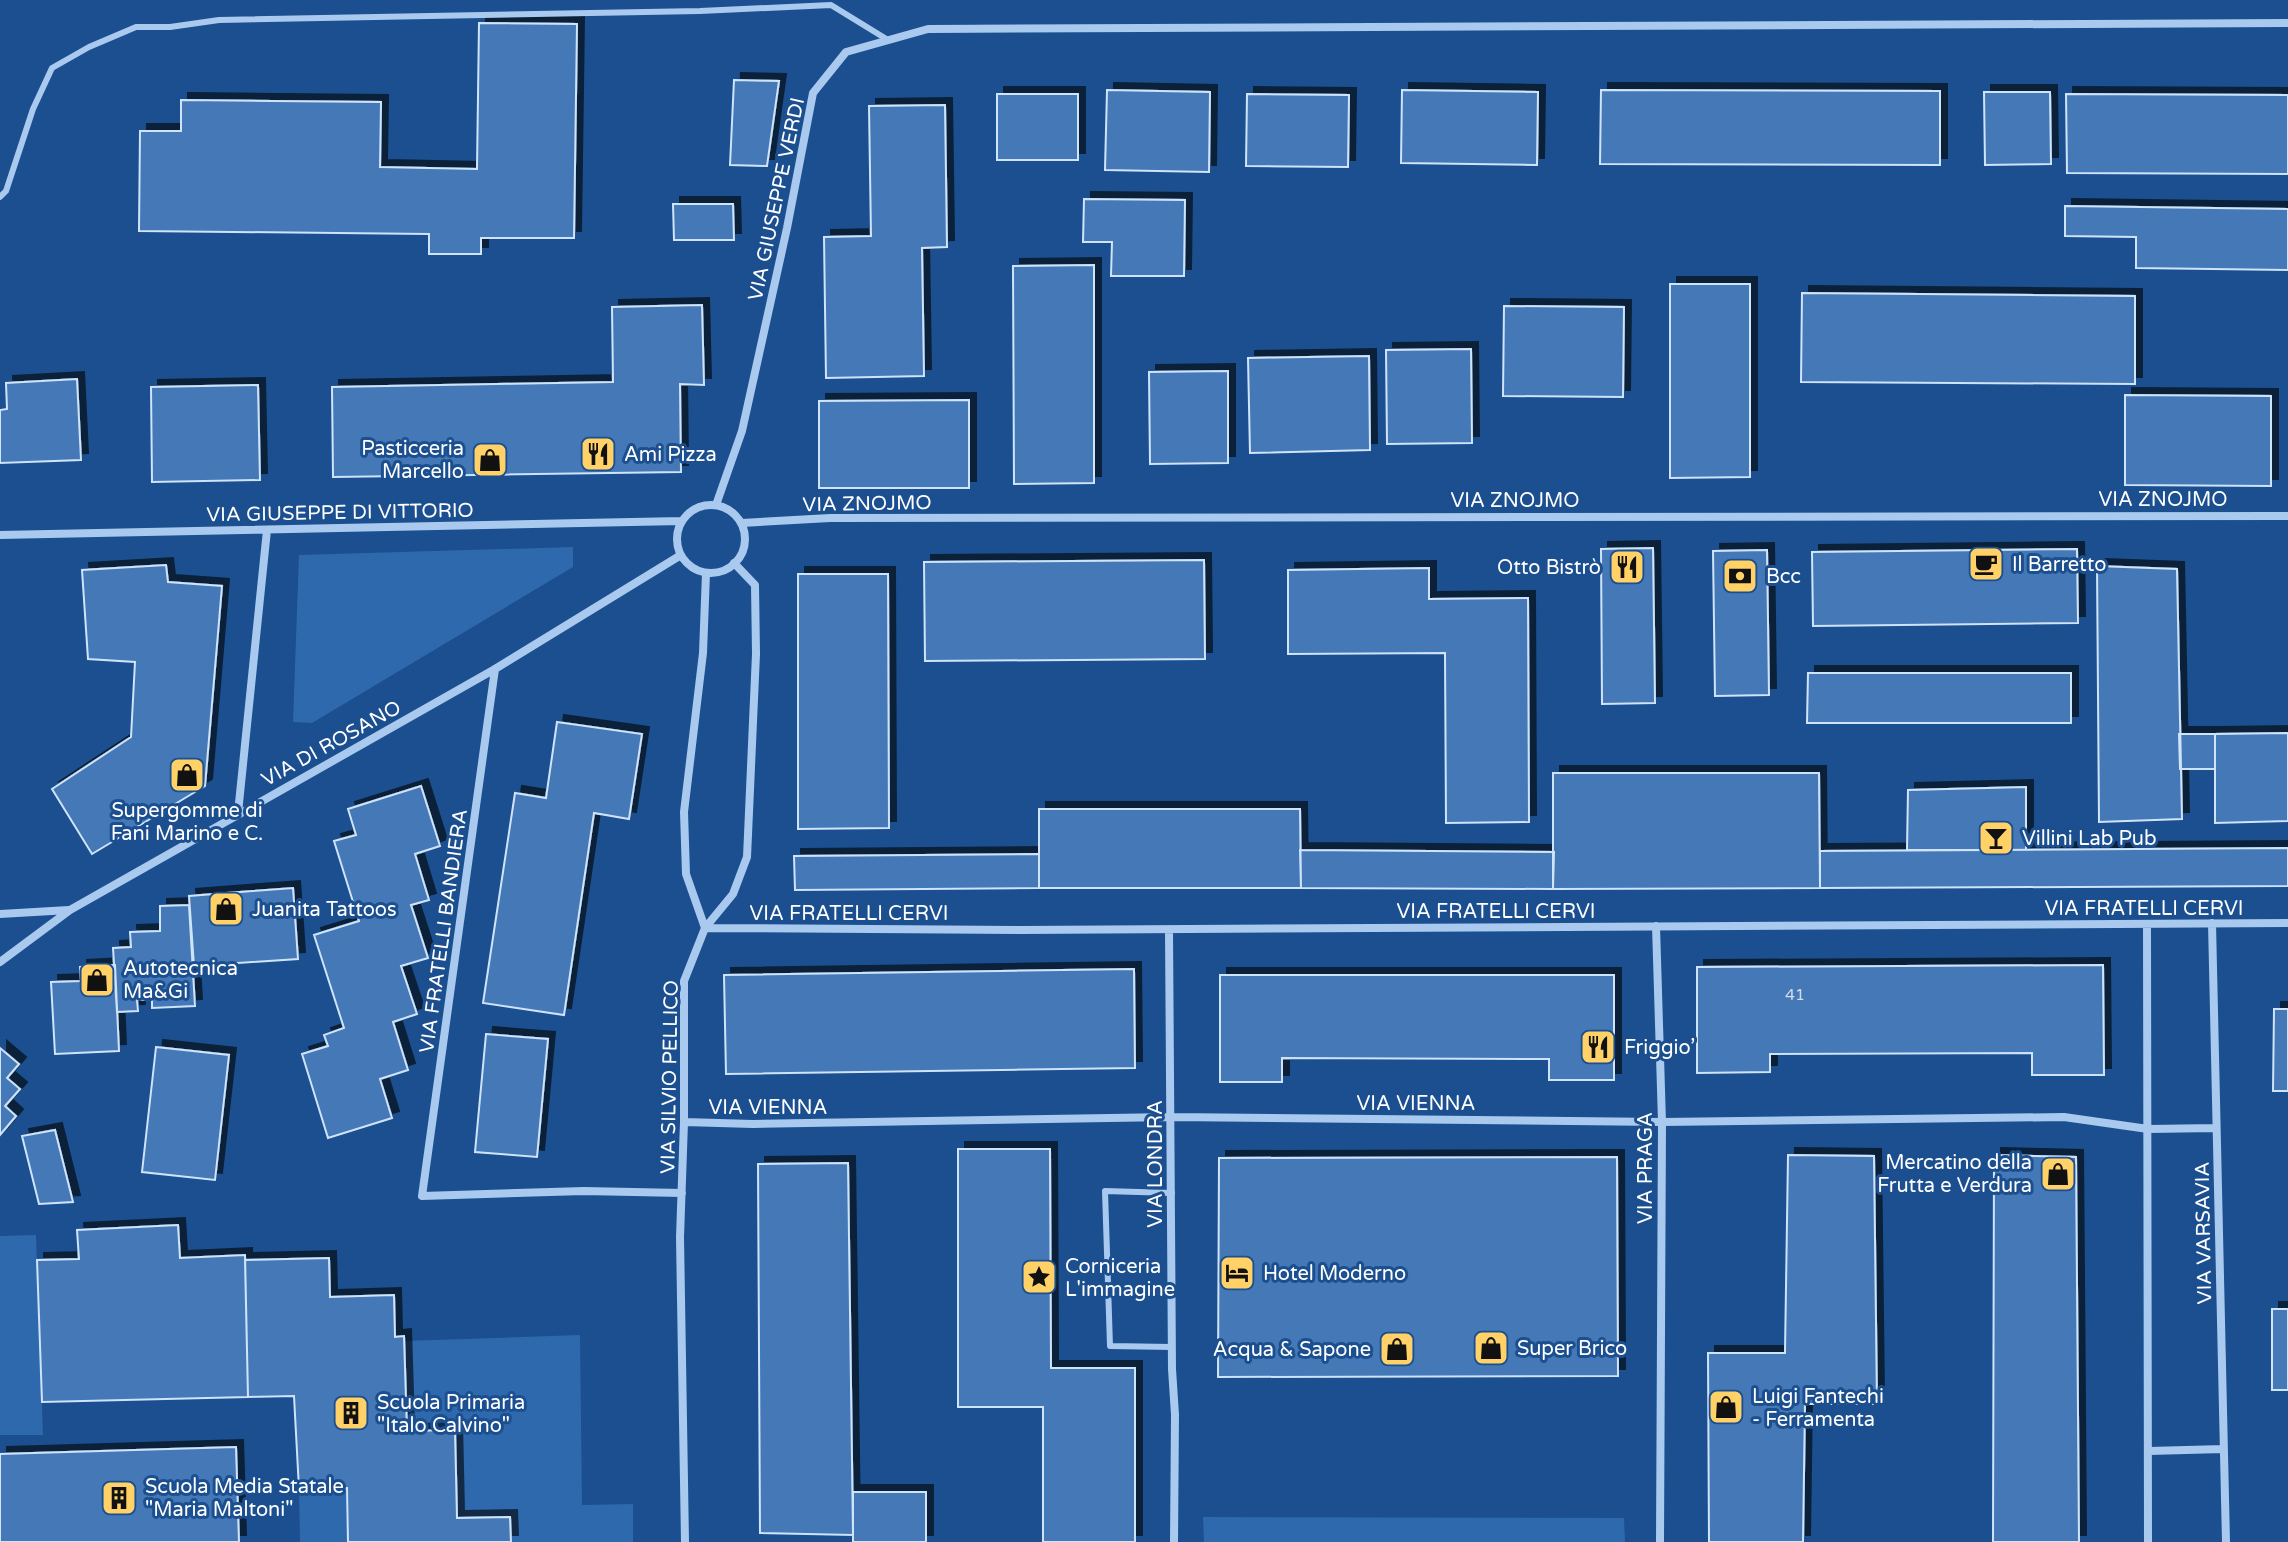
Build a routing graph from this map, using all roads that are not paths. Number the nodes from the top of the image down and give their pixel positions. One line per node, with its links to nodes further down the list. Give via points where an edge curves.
1 (2288, 23): 2 (street, VIA GIUSEPPE VERDI, via 928,29)
2 (888, 40): 3 (lane, via 831,5 219,20 136,27 52,68); 4 (street, VIA GIUSEPPE VERDI, via 846,52 813,93 742,431)
3 (0, 197)
4 (716, 505): 6 (street, via 693,510); 7 (street)
5 (2288, 516): 7 (street, VIA ZNOJMO, via 851,518)
6 (681, 521): 8 (street, VIA GIUSEPPE DI VITTORIO); 10 (street, via 676,538)
7 (742, 523): 11 (street, via 744,546)
8 (267, 530): 9 (street, VIA GIUSEPPE DI VITTORIO); 14 (street)
9 (0, 535)
10 (681, 555): 12 (street, via 689,566); 13 (street, VIA DI ROSANO)
11 (734, 563): 12 (street); 21 (street, VIA SILVIO PELLICO, via 755,585 747,857 733,894)
12 (706, 573): 21 (street, via 703,653 684,812 686,874)
13 (495, 669): 14 (street, VIA DI ROSANO); 29 (street, VIA FRATELLI BANDIERA, via 422,1196)
14 (238, 813): 15 (street, VIA DI ROSANO)
15 (70, 910): 16 (street); 23 (street, VIA DI ROSANO)
16 (0, 914)
17 (2212, 923): 18 (street, VIA FRATELLI CERVI); 19 (street, VIA FRATELLI CERVI); 27 (street, VIA VARSAVIA)
18 (2288, 923)
19 (2147, 924): 20 (street, VIA FRATELLI CERVI); 28 (street)
20 (1656, 926): 22 (street, VIA FRATELLI CERVI); 26 (street, VIA PRAGA)
21 (705, 928): 22 (street, VIA FRATELLI CERVI); 25 (street, VIA SILVIO PELLICO, via 684,981)
22 (1169, 930): 24 (street, VIA LONDRA)
23 (0, 962)
24 (1171, 1117): 25 (street, VIA VIENNA); 26 (street, VIA VIENNA); 30 (street, VIA LONDRA)
25 (684, 1122): 29 (street, VIA SILVIO PELLICO)
26 (1662, 1122): 28 (street, VIA VIENNA, via 2064,1117); 36 (street, VIA PRAGA)
27 (2216, 1128): 28 (street, VIA VIENNA); 32 (street, VIA VARSAVIA)
28 (2148, 1129): 33 (street)
29 (682, 1193): 34 (street, VIA SILVIO PELLICO)
30 (1172, 1193): 31 (street, VIA LONDRA); 31 (lane, via 1105,1191 1110,1346)
31 (1172, 1347): 35 (street, VIA LONDRA)
32 (2223, 1449): 33 (street); 38 (street, VIA VARSAVIA)
33 (2149, 1451): 37 (street)
34 (685, 1542)
35 (1174, 1542)
36 (1660, 1542)
37 (2148, 1542)
38 (2226, 1542)

